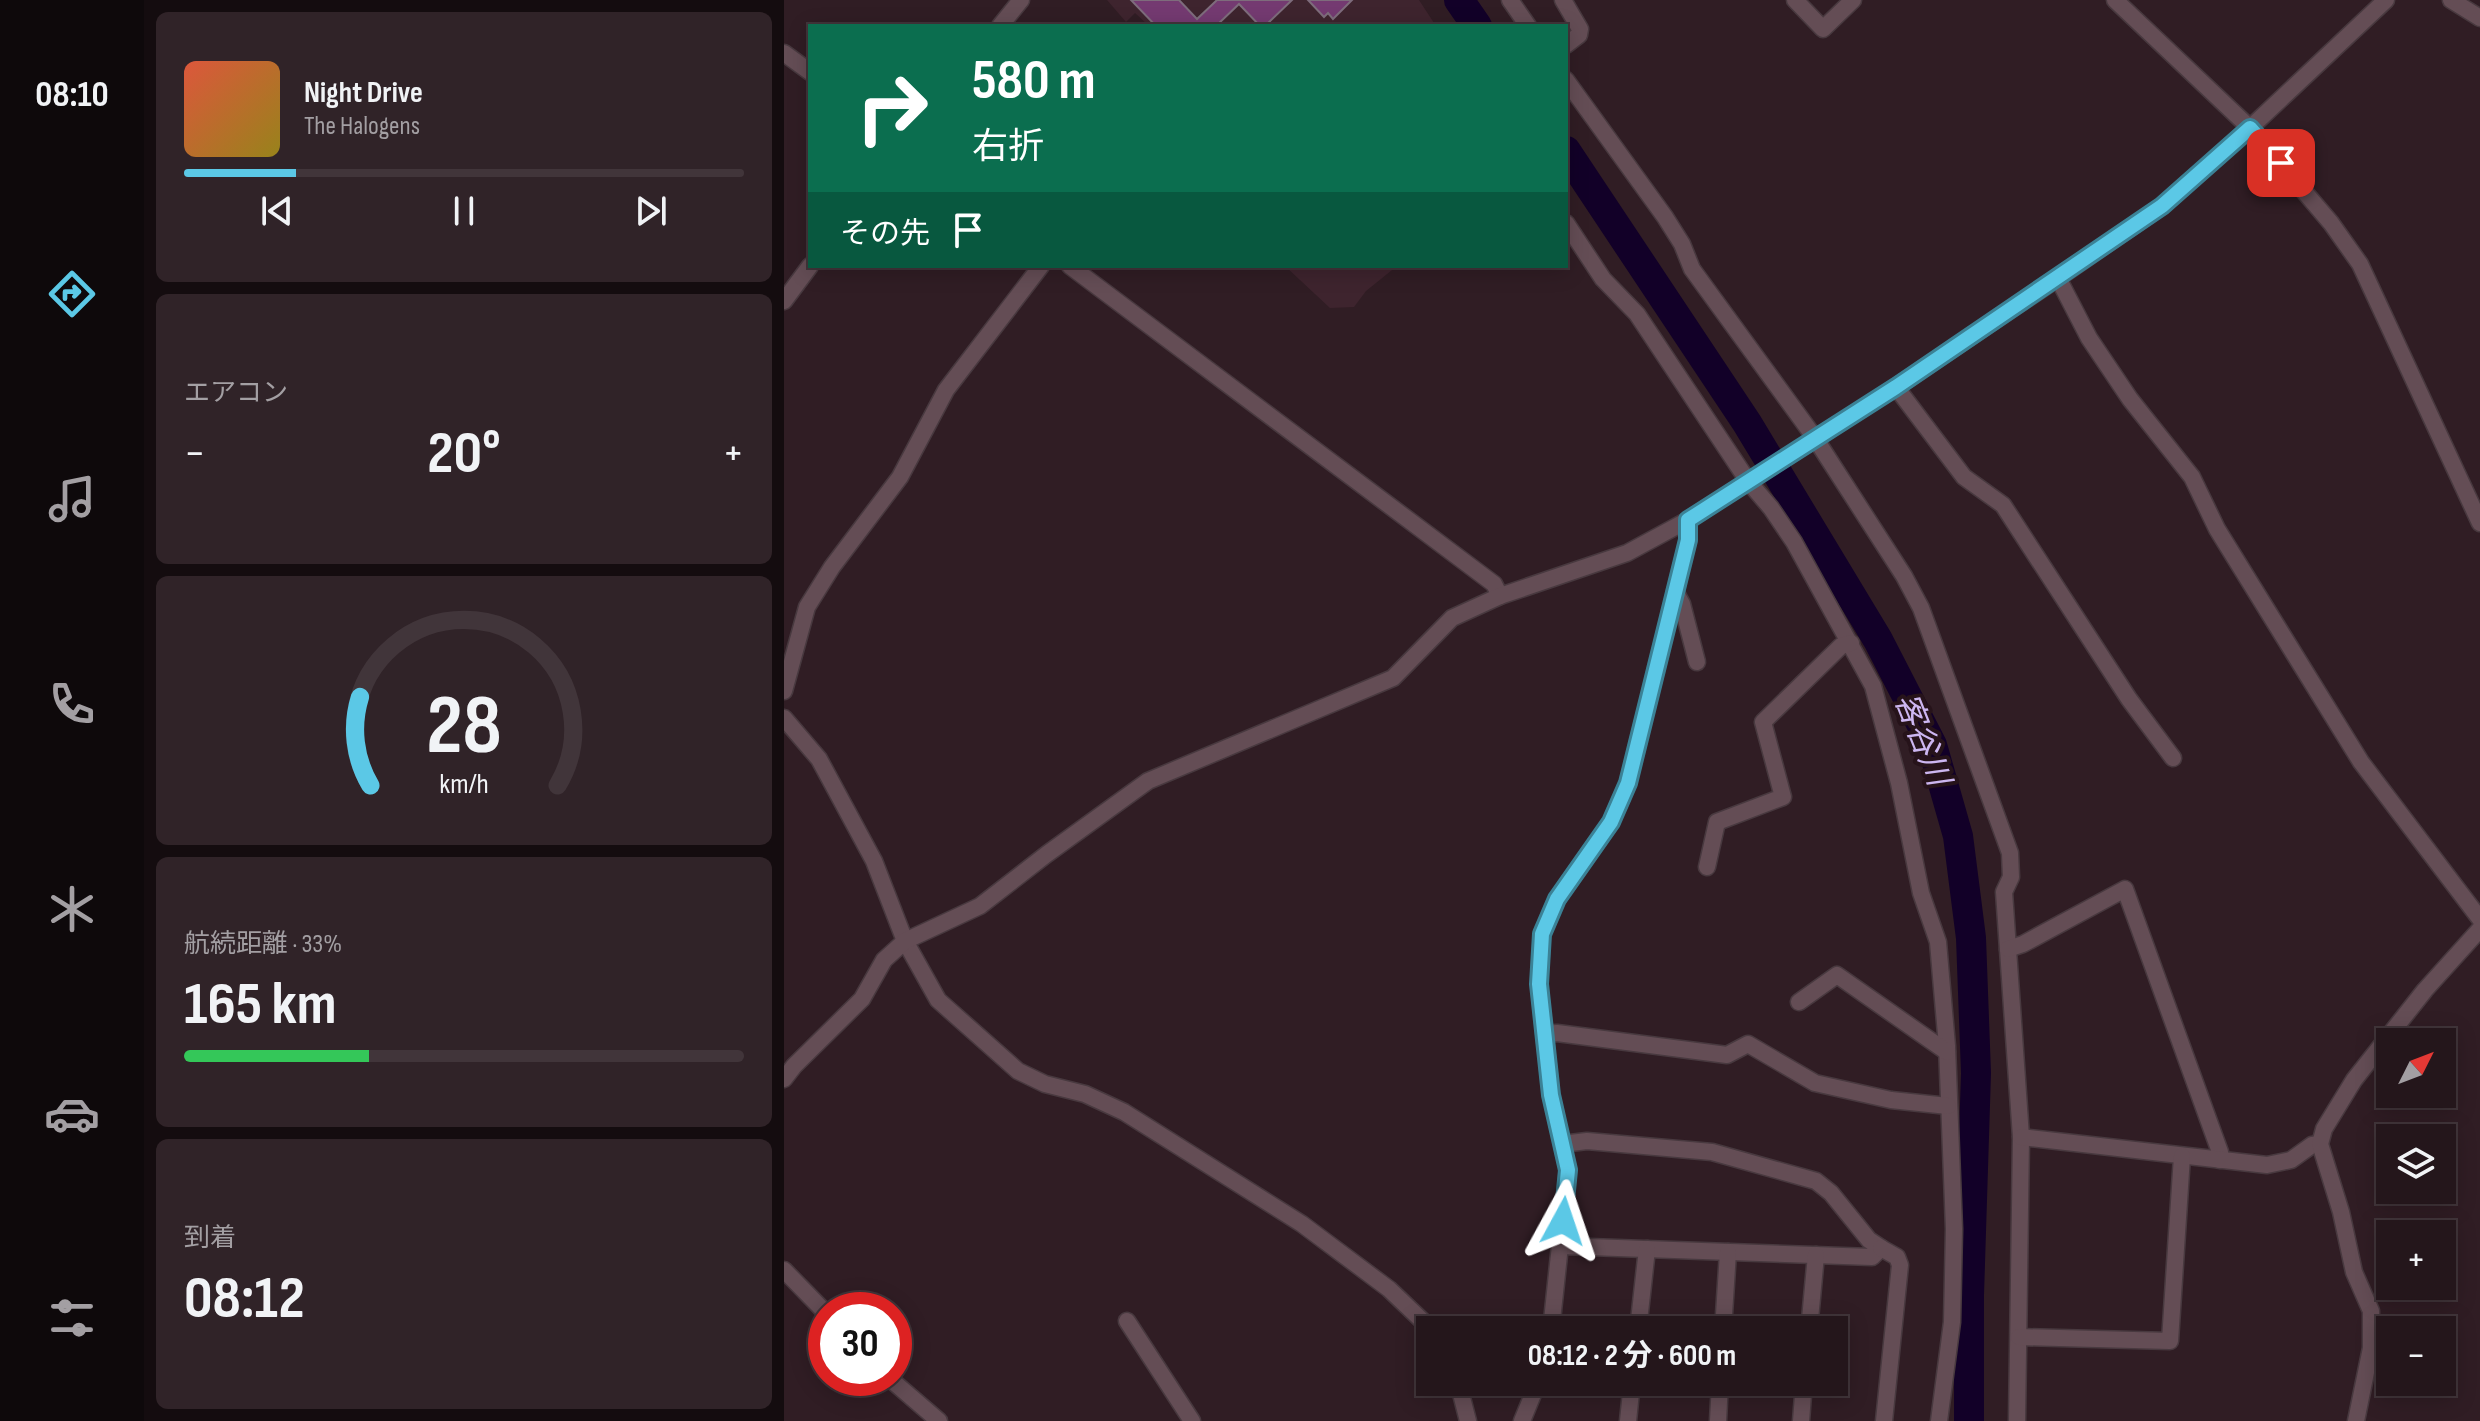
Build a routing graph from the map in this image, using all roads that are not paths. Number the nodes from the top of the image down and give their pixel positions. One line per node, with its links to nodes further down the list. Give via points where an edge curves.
1 (1021, 0): 10 (street)
2 (1510, 0): 11 (street)
3 (1563, 0): 12 (street, via 1580,29)
4 (1795, 0): 5 (street, via 1823,29)
5 (1853, 0)
6 (2115, 0): 16 (street)
7 (2386, 0): 16 (street)
8 (2451, 0): 9 (street)
9 (2480, 18)
10 (1002, 24)
11 (1527, 24)
12 (1568, 43)
13 (784, 53): 14 (street)
14 (808, 71)
15 (1568, 83): 24 (street, via 1665,217 1692,269)
16 (2250, 128): 21 (street, via 2162,206); 27 (street, via 2360,264)
17 (1568, 226): 25 (street, via 1603,279 1637,314)
18 (809, 268): 22 (street)
19 (1039, 268): 32 (street, via 946,390 900,477 807,607)
20 (1073, 268): 29 (street, via 1494,584)
21 (2058, 278): 23 (street); 36 (street, via 2089,338 2130,399 2192,477 2217,529 2361,762)
22 (784, 301)
23 (1896, 387): 24 (street); 34 (street, via 1964,477 2003,505)
24 (1812, 440): 25 (street); 39 (street, via 1904,576 1932,636 2010,853 2011,877 2004,892)
25 (1751, 479): 26 (street); 30 (street)
26 (1688, 520): 28 (street); 29 (street, via 1627,553)
27 (2480, 523)
28 (1675, 591): 31 (street); 41 (street, via 1628,783 1611,822 1557,899 1542,934 1539,984)
29 (1500, 596): 38 (street, via 1452,618 1393,678 1148,781 980,906)
30 (1851, 643): 35 (street, via 1841,646 1763,722 1783,797 1717,822); 42 (street, via 1873,686 1921,893 1938,942)
31 (1697, 662)
32 (784, 691)
33 (784, 718): 38 (street, via 819,759 874,861)
34 (2173, 758)
35 (1707, 867)
36 (2480, 919)
37 (2480, 929): 47 (street, via 2354,1080)
38 (905, 941): 43 (street, via 884,960 862,999); 57 (street, via 938,1000 1018,1071 1124,1112 1195,1155 1350,1258)
39 (2008, 949): 45 (street); 49 (street, via 2125,889)
40 (1799, 1002): 42 (street, via 1837,975)
41 (1545, 1034): 44 (street, via 1727,1055 1748,1044 1815,1083); 46 (street)
42 (1947, 1052): 44 (street)
43 (784, 1079)
44 (1948, 1106): 78 (street, via 1952,1322)
45 (2021, 1137): 48 (street); 63 (street)
46 (1562, 1144): 50 (street, via 1568,1170); 51 (street, via 1587,1141 1712,1152 1816,1181)
47 (2320, 1144): 49 (street, via 2291,1160 2267,1165); 80 (street, via 2354,1272 2371,1311 2371,1348)
48 (2182, 1156): 49 (street); 63 (street, via 2170,1341)
49 (2220, 1160)
50 (1561, 1246): 52 (street); 58 (street)
51 (1881, 1248): 54 (street, via 1872,1257); 77 (street, via 1900,1265)
52 (1647, 1249): 53 (street); 59 (street)
53 (1728, 1252): 54 (street); 60 (street)
54 (1816, 1255): 61 (street)
55 (784, 1270): 56 (street)
56 (808, 1295)
57 (1418, 1316)
58 (1553, 1316)
59 (1640, 1316)
60 (1724, 1316)
61 (1810, 1316)
62 (1127, 1321): 71 (street)
63 (2019, 1337): 79 (street)
64 (910, 1396): 70 (street)
65 (1462, 1396): 72 (street)
66 (1532, 1396): 73 (street)
67 (1631, 1396): 74 (street)
68 (1719, 1396): 75 (street)
69 (1803, 1396): 76 (street)
70 (939, 1421)
71 (1192, 1421)
72 (1468, 1421)
73 (1522, 1421)
74 (1628, 1421)
75 (1718, 1421)
76 (1801, 1421)
77 (1884, 1421)
78 (1939, 1421)
79 (2017, 1421)
80 (2356, 1421)

